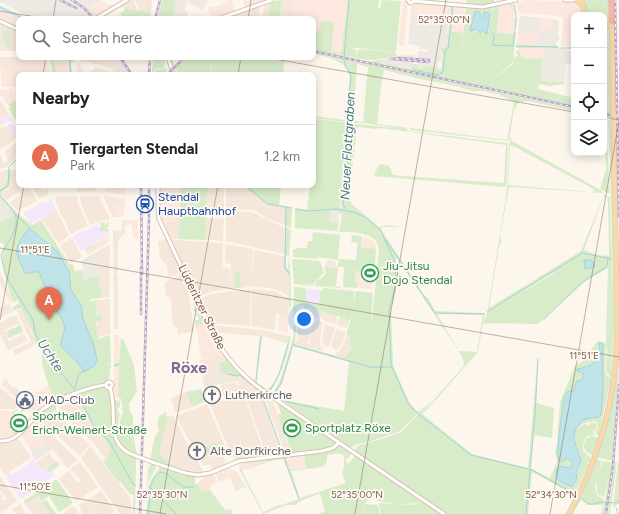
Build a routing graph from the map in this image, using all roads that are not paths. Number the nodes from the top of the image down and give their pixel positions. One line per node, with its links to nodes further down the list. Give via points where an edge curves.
1 (126, 0): 11 (main road)
2 (272, 0): 12 (main road)
3 (407, 0): 4 (main road, via 410,3)
4 (413, 0): 5 (main road, via 482,7)
5 (516, 0)
6 (565, 0): 7 (main road)
7 (576, 0): 9 (main road)
8 (611, 0): 14 (highway)
9 (582, 2): 10 (main road)
10 (584, 12)
11 (100, 16)
12 (227, 16)
13 (0, 21): 18 (main road)
14 (612, 22): 15 (main road); 17 (main road)
15 (607, 26)
16 (607, 28): 17 (main road)
17 (612, 28): 27 (main road, bridge, via 617,324 615,367 603,432 592,465)
18 (16, 29)
19 (169, 60): 20 (main road)
20 (173, 72)
21 (158, 188): 25 (main road, Lüderitzer Straße, via 160,219 210,328 225,354 256,386)
22 (106, 385): 23 (main road); 23 (main road, via 107,382 111,382); 24 (main road, via 92,387 41,411 14,438)
23 (110, 388): 25 (main road, bridge, via 113,429 123,450 185,473 200,475 239,461 322,451)
24 (0, 441)
25 (339, 443): 26 (main road, Lüderitzer Straße)
26 (444, 514)
27 (569, 514)

